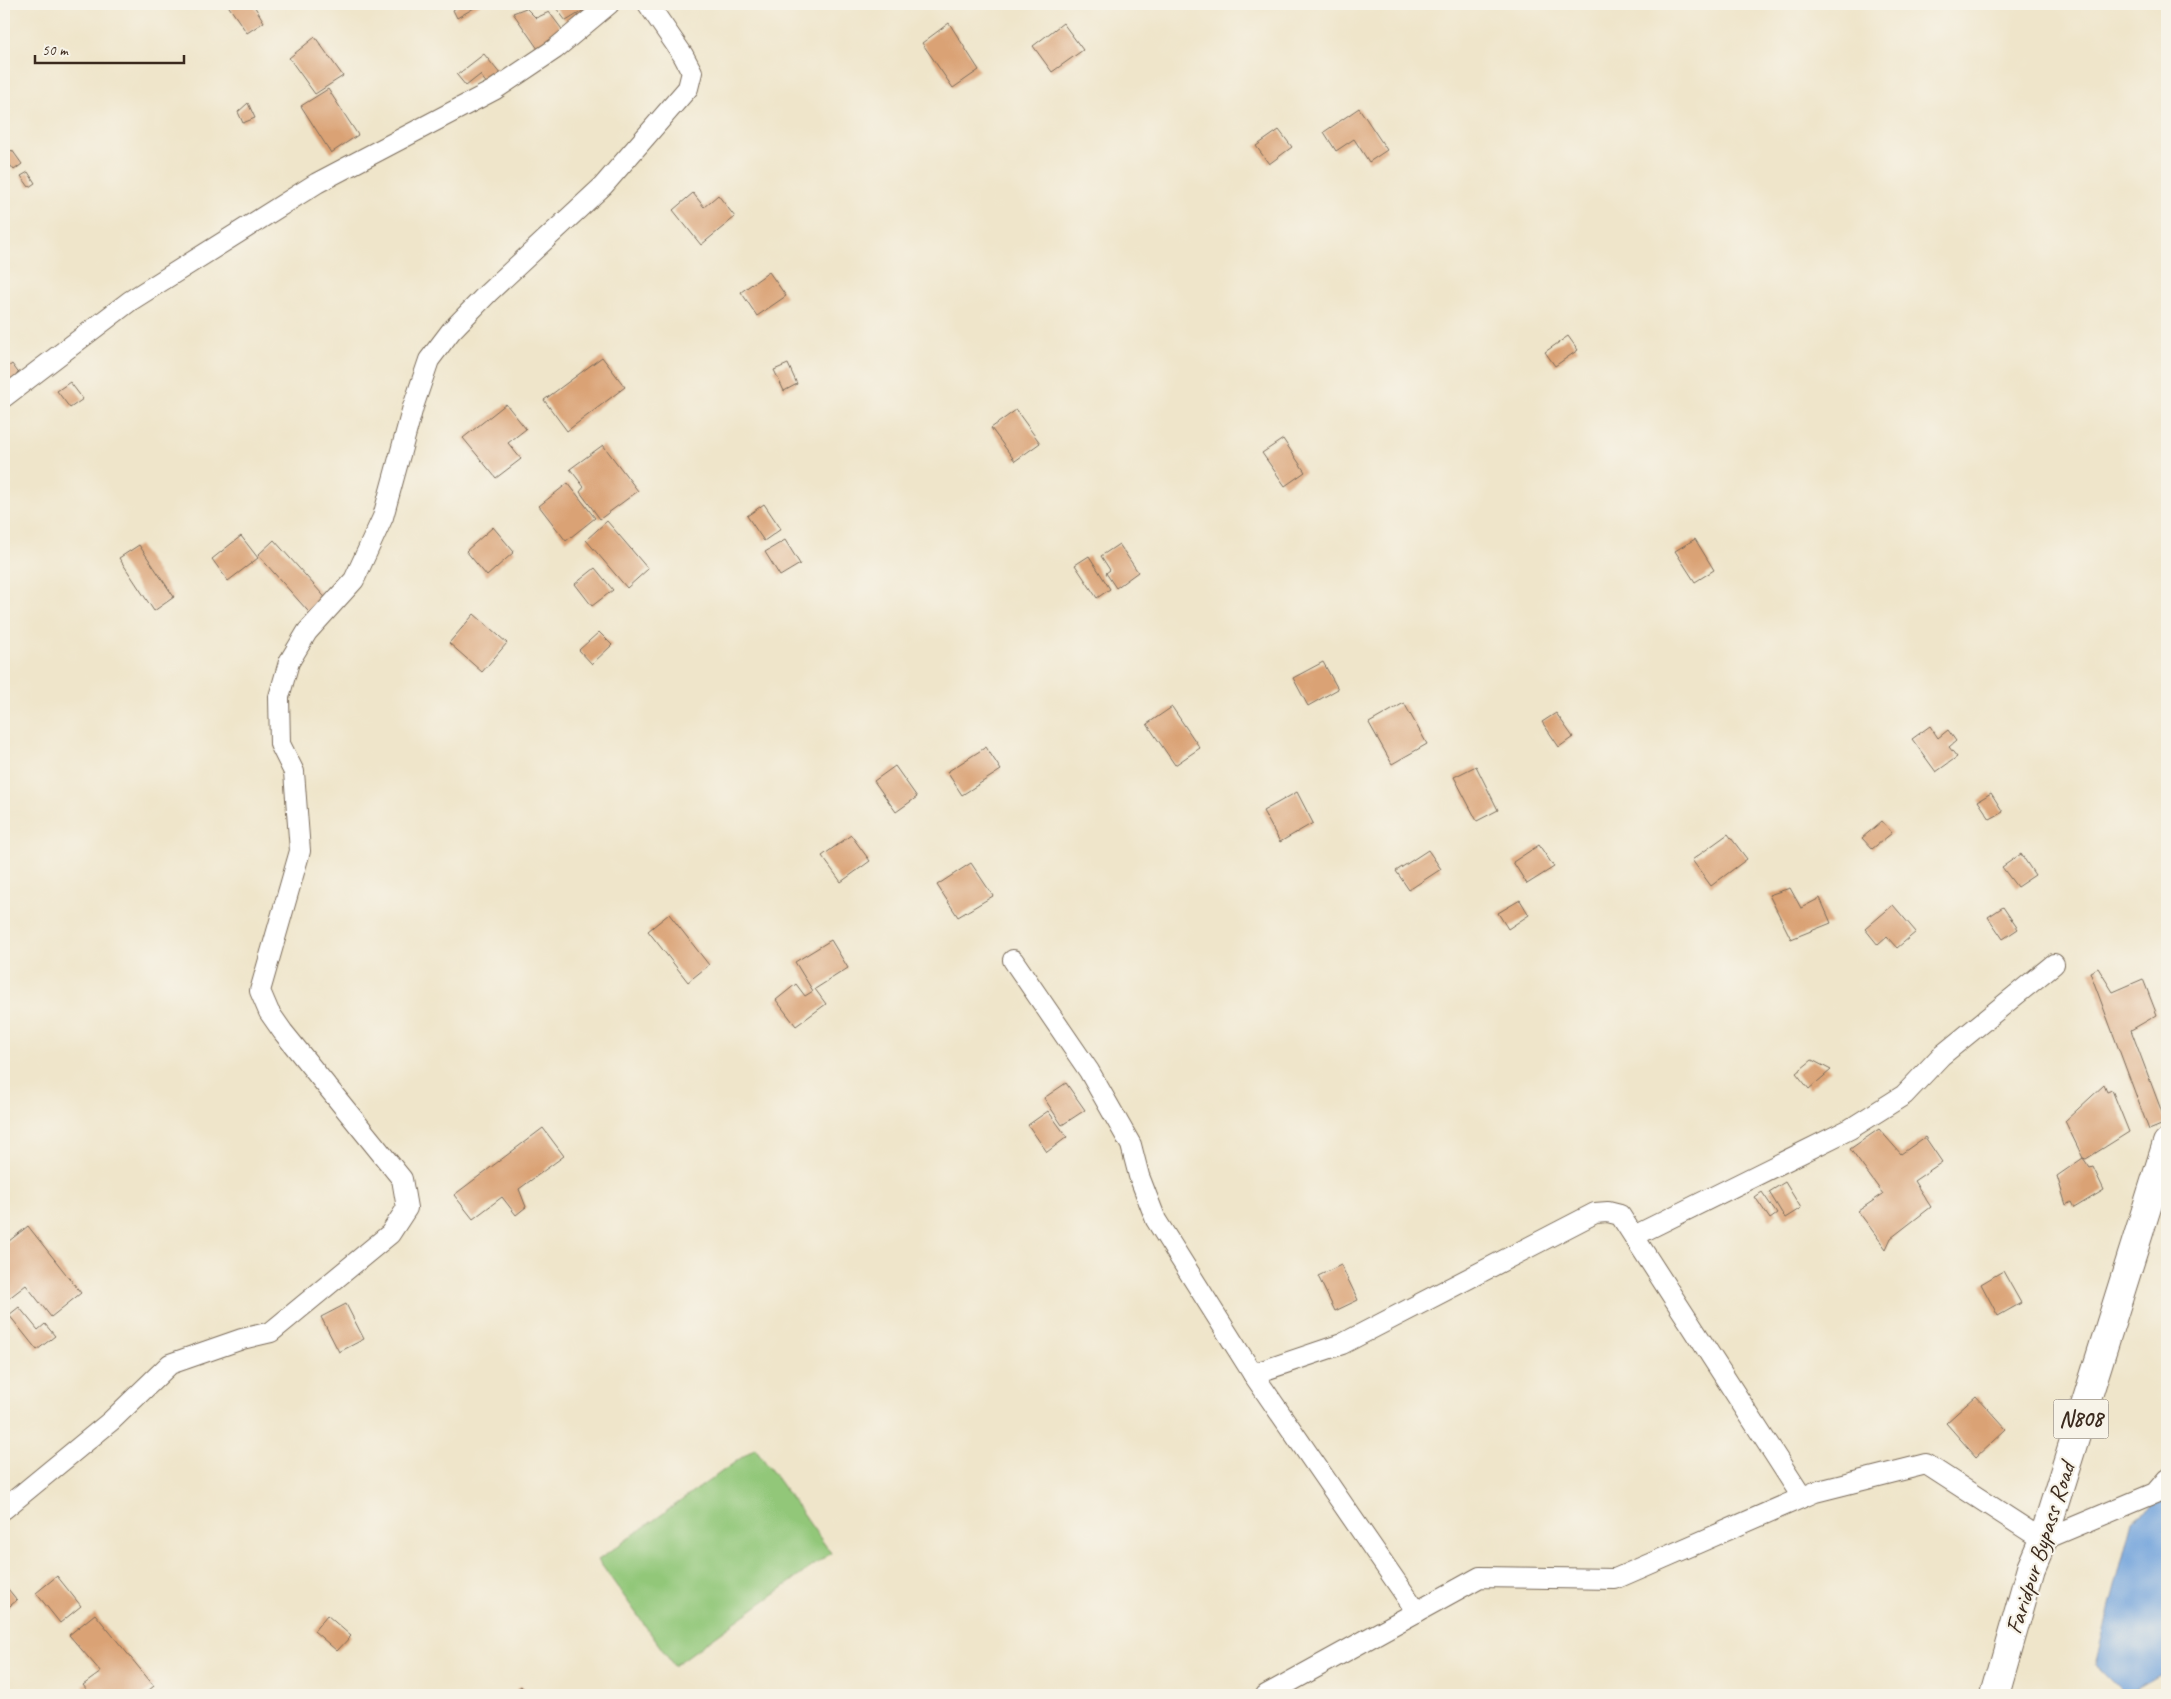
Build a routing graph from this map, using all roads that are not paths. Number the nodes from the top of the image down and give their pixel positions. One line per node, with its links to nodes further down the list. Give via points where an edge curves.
1 (609, 4): 3 (street, via 555,49 494,90 317,184 130,301)
2 (648, 4): 11 (street, via 688,63 692,72 688,88 603,186 488,293 451,331 429,360 384,517 354,580 307,632 289,662 279,697 280,744 294,772 300,851 260,991 282,1032 402,1179 407,1208 390,1234 271,1332 170,1364 111,1422)
3 (4, 397)
4 (1013, 960): 8 (street, via 1098,1087 1131,1145 1156,1220)
5 (2054, 964): 7 (street, via 1941,1056 1904,1095 1850,1129)
6 (2167, 1143): 12 (highway, Faridpur Bypass Road / N808)
7 (1634, 1236): 8 (street, via 1620,1215 1594,1212 1342,1344); 10 (street)
8 (1253, 1374): 13 (street)
9 (2167, 1478): 12 (street, via 2155,1493)
10 (1802, 1497): 12 (street, via 1926,1464); 13 (street, via 1616,1579 1480,1577)
11 (4, 1509)
12 (2043, 1540): 15 (highway, Faridpur Bypass Road / N808, via 2031,1568)
13 (1417, 1612): 14 (street)
14 (1266, 1695)
15 (1995, 1695)

